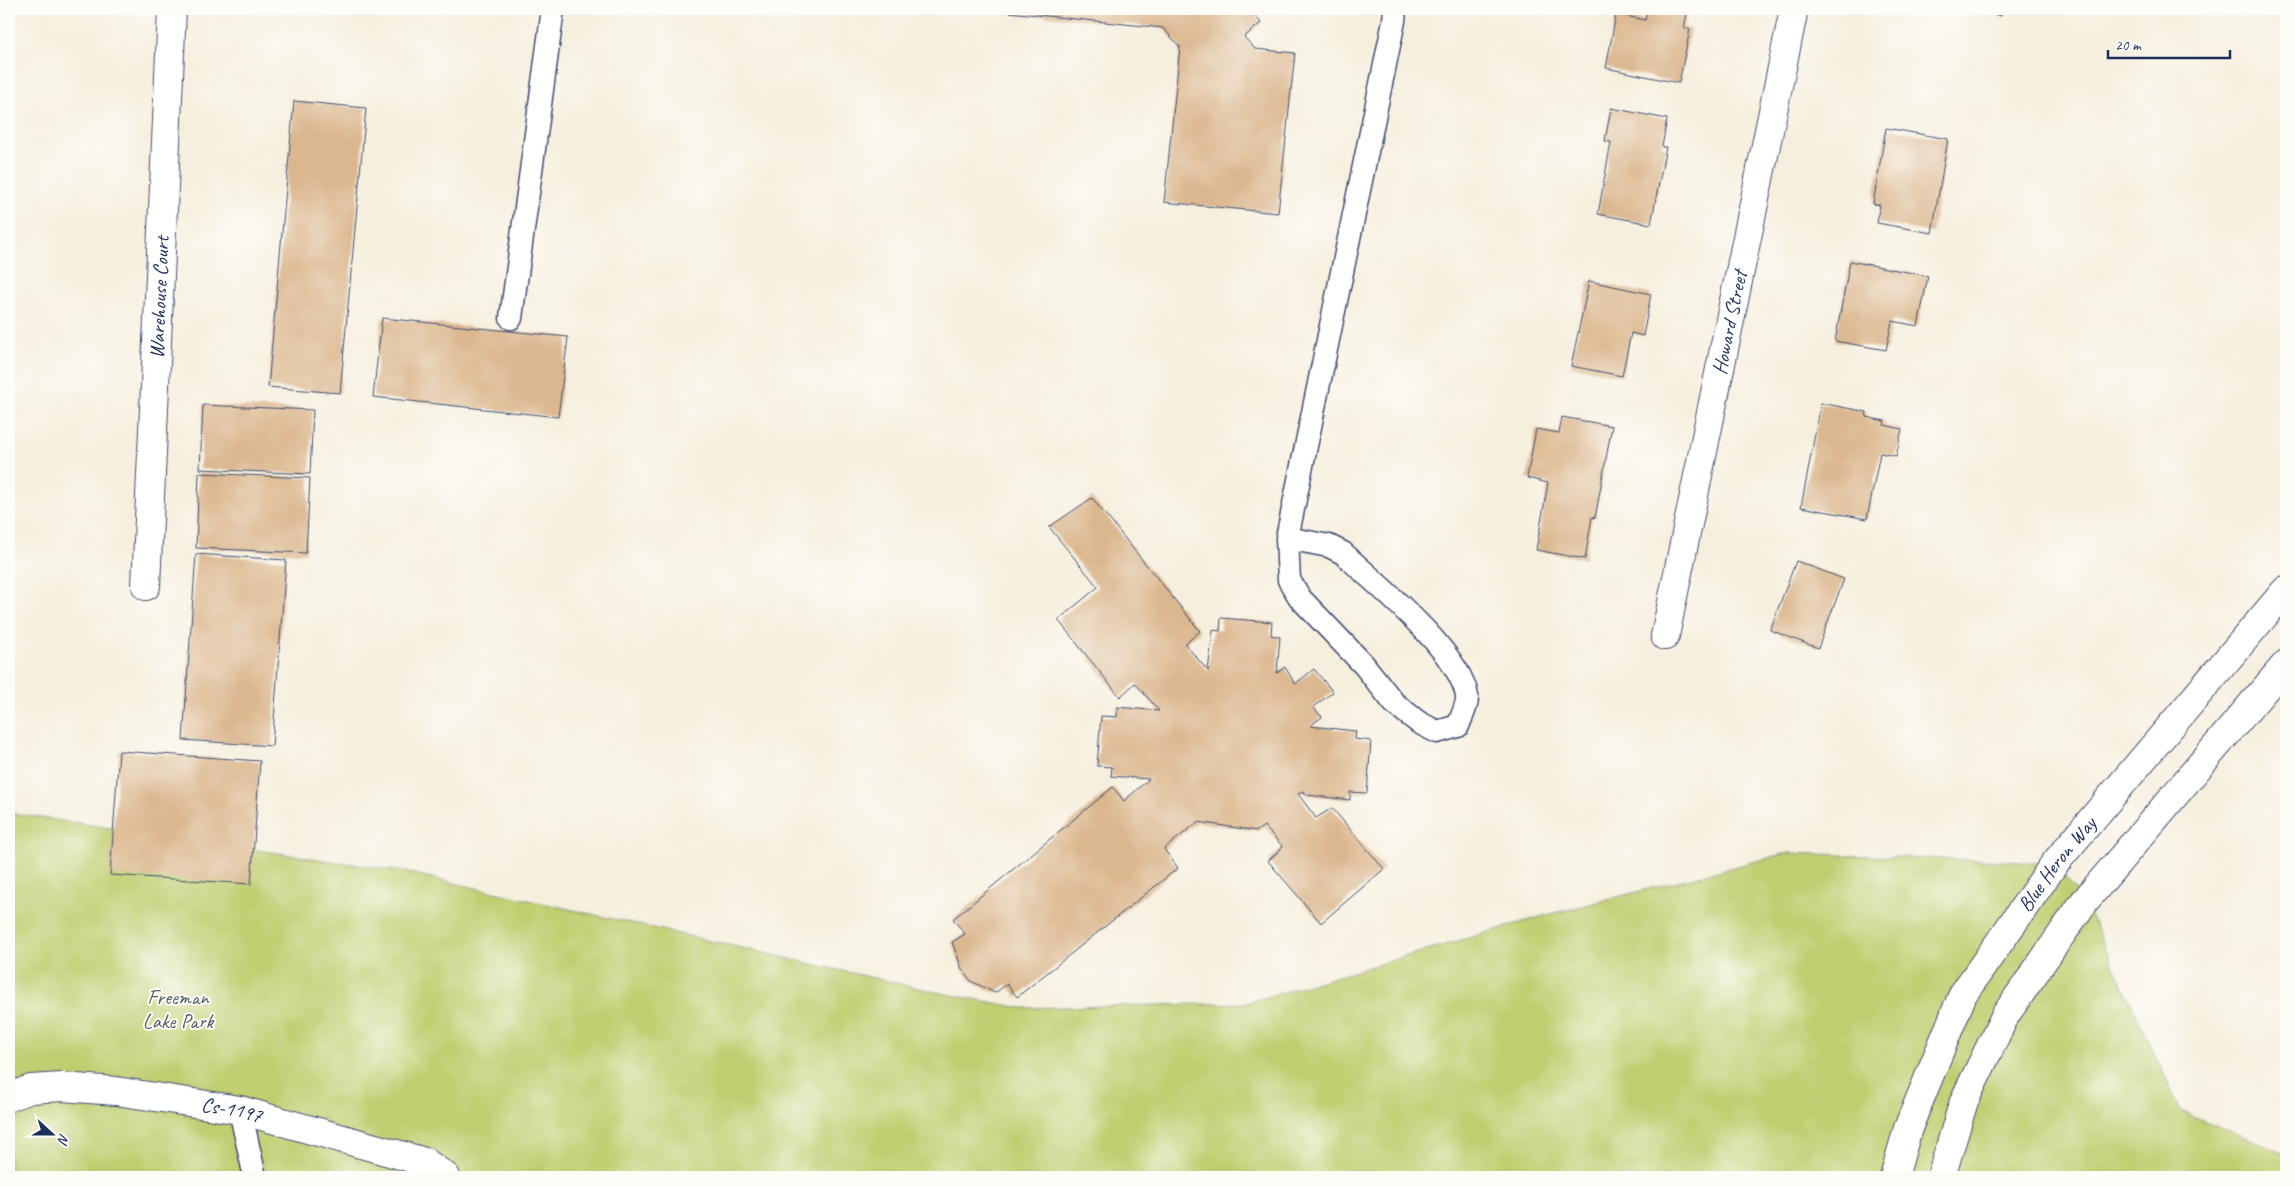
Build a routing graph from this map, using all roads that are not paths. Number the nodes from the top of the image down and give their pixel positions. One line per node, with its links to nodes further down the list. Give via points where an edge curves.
1 (172, 9): 7 (street, Warehouse Court)
2 (553, 9): 5 (lane)
3 (1394, 9): 6 (lane)
4 (1794, 9): 9 (street, Howard Street)
5 (511, 318)
6 (1287, 538): 6 (lane, via 1289,580 1300,598 1364,665 1394,703 1436,732 1458,726 1467,698 1458,673 1426,631 1343,553 1329,546)
7 (146, 586)
8 (2286, 590): 15 (street, Blue Heron Way, via 2055,863 1963,994 1908,1128)
9 (1665, 636)
10 (2286, 664): 16 (street, Blue Heron Way, via 2084,902 2006,1014 1964,1101)
11 (9, 1097): 12 (street, Cs-1197, via 31,1089 62,1087 116,1091)
12 (240, 1110): 13 (lane); 14 (street, Cs-1197, via 425,1162)
13 (255, 1177)
14 (446, 1177)
15 (1894, 1177)
16 (1941, 1177)

